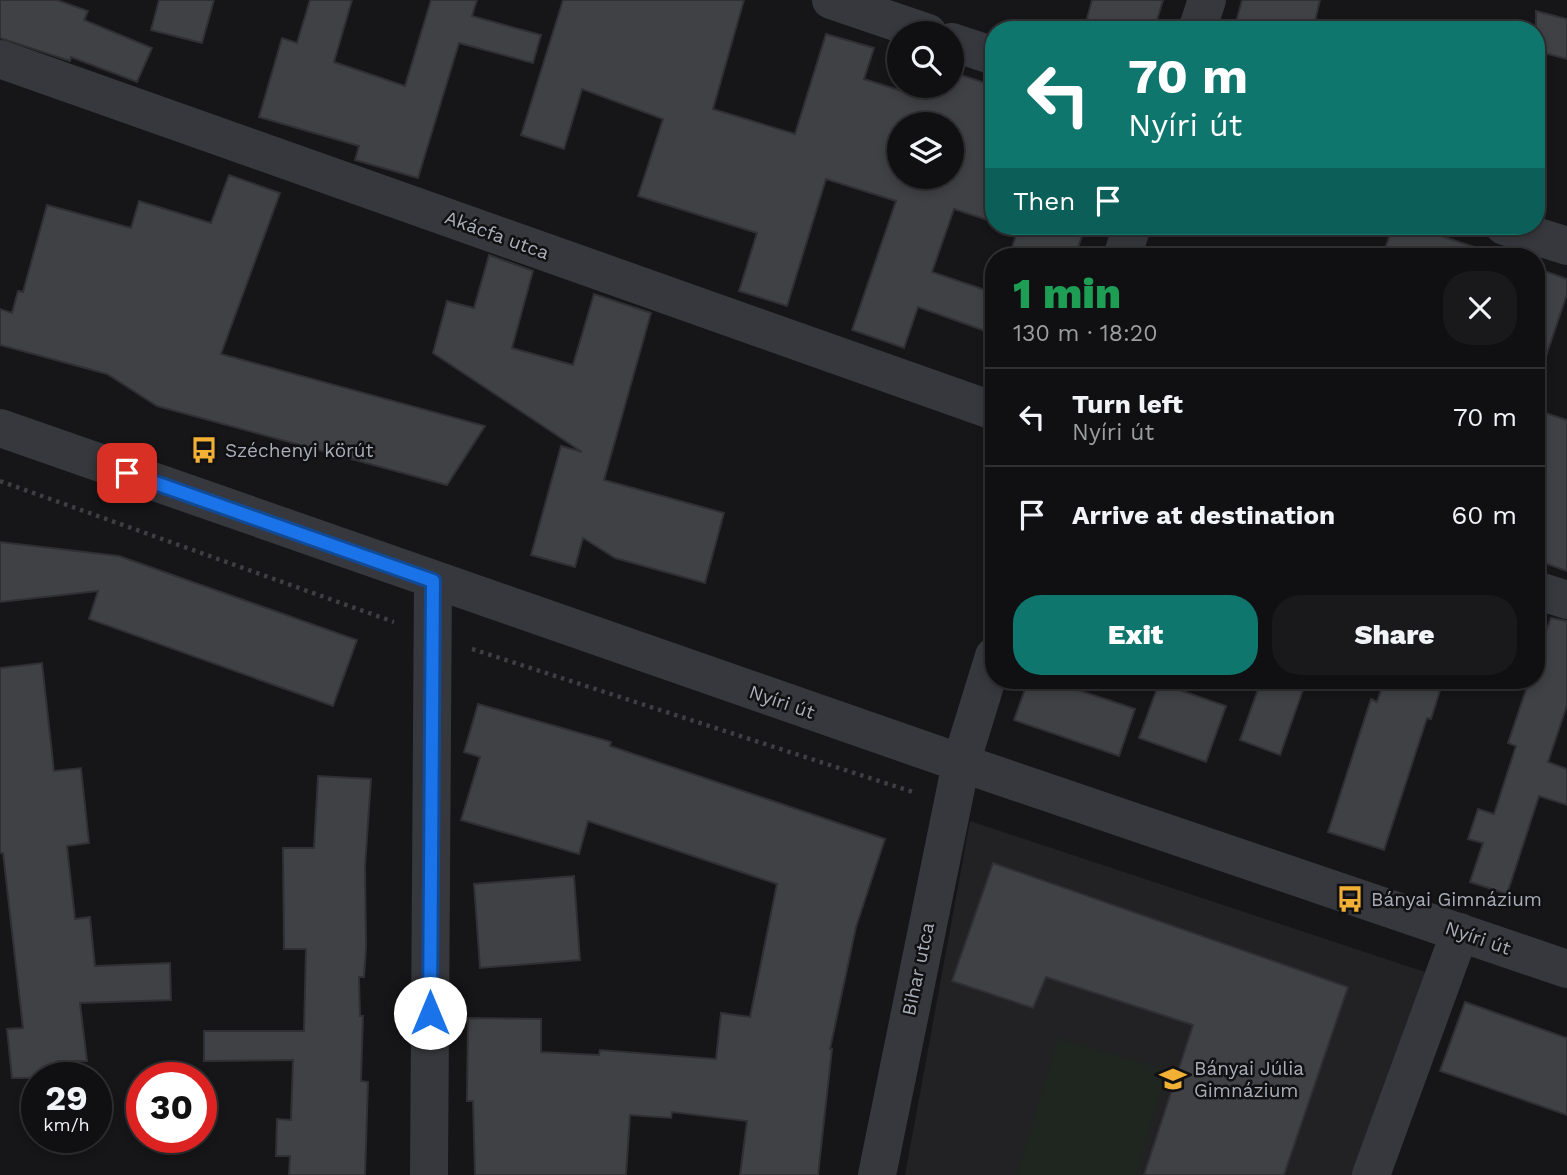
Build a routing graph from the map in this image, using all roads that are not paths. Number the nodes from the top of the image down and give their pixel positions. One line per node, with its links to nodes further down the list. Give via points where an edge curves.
1 (831, 0): 3 (street)
2 (1207, 0): 4 (street)
3 (893, 21)
4 (1200, 21)
5 (964, 45): 6 (street)
6 (985, 53)
7 (0, 59): 10 (street, Akácfa utca)
8 (1532, 235): 9 (street)
9 (1567, 246)
10 (985, 408)
11 (0, 428): 12 (street, Nyíri út)
12 (433, 581): 16 (street, Nyíri út); 19 (street)
13 (1545, 593): 14 (street)
14 (1567, 600)
15 (985, 685): 16 (street, Bihar utca)
16 (961, 763): 17 (street, Nyíri út); 20 (street, Bihar utca)
17 (1460, 932): 18 (street, Nyíri út); 21 (street)
18 (1567, 969)
19 (429, 1175)
20 (877, 1175)
21 (1371, 1175)

